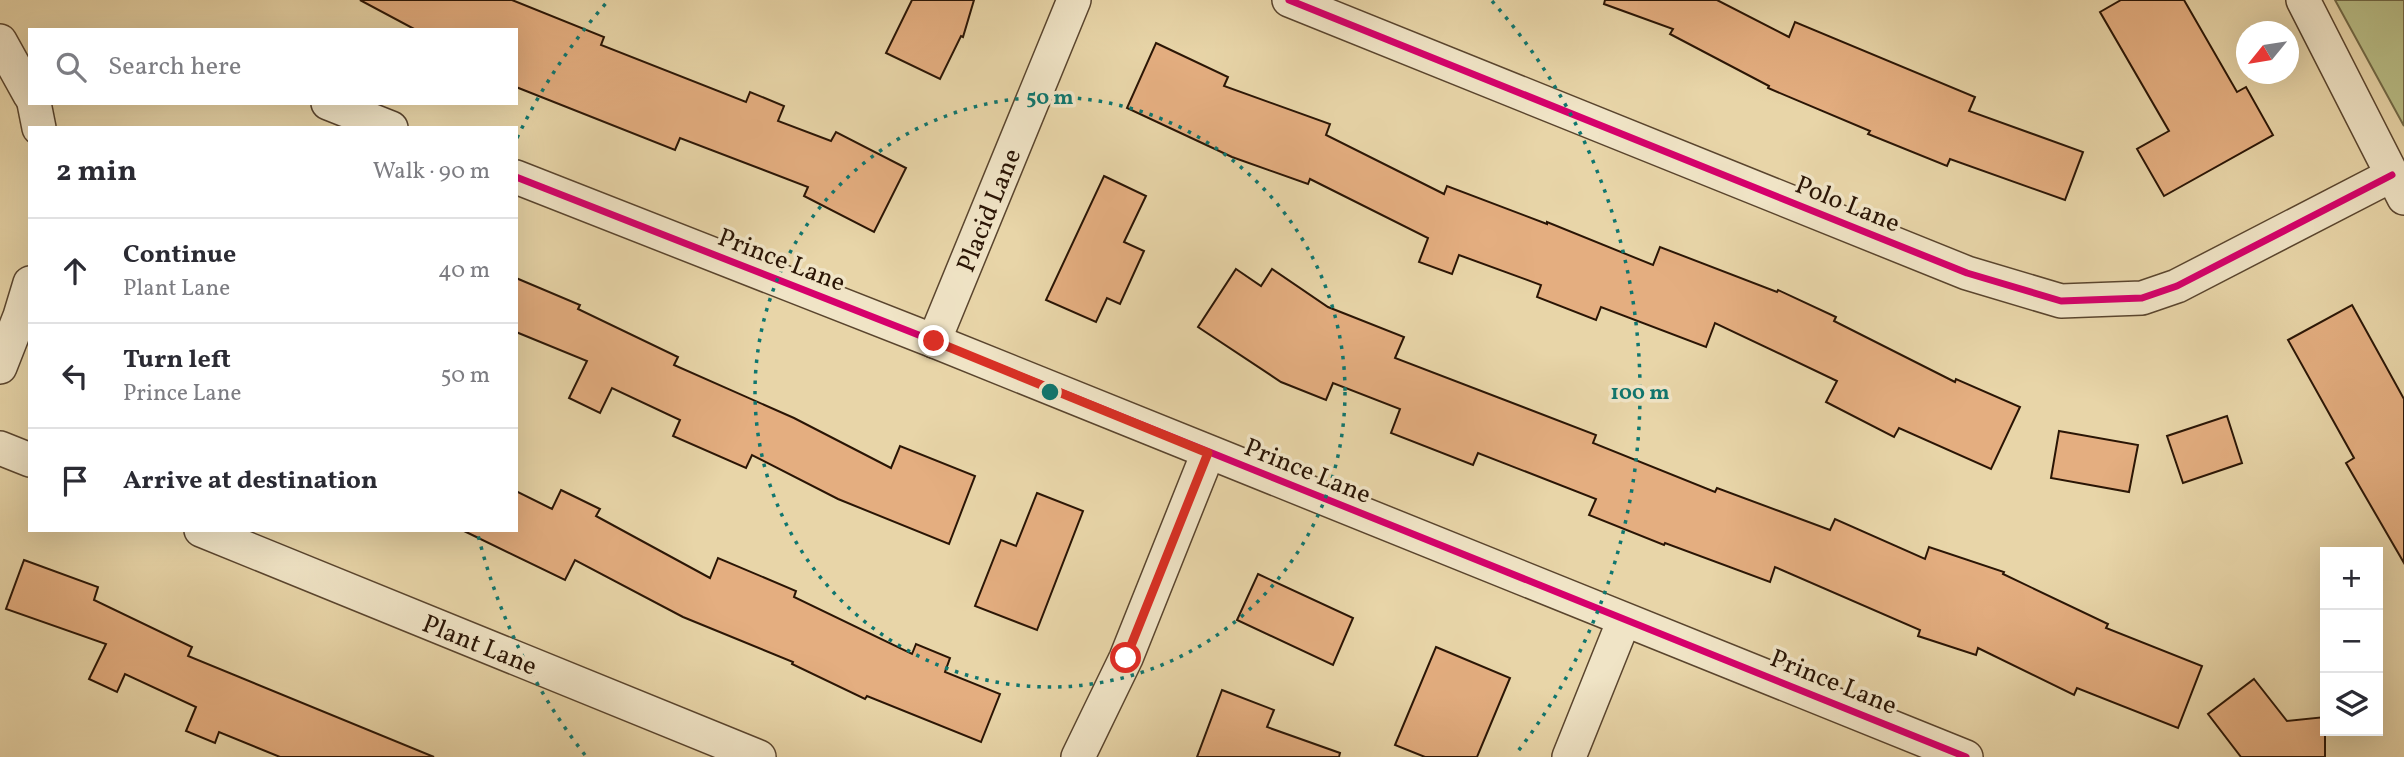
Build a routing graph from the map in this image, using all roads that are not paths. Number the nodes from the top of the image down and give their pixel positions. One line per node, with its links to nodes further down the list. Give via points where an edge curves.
1 (1074, 0): 13 (street, Placid Lane)
2 (1289, 0): 11 (street, Polo Lane, via 1967,273 2061,300 2142,298)
3 (2303, 0): 11 (street)
4 (0, 41): 5 (street)
5 (28, 91)
6 (34, 105): 8 (street)
7 (333, 105): 9 (street)
8 (38, 126)
9 (385, 126)
10 (518, 178): 13 (street, Prince Lane)
11 (2398, 187)
12 (28, 290): 14 (street)
13 (934, 341): 16 (street, Prince Lane)
14 (0, 367)
15 (0, 448): 17 (street)
16 (1208, 453): 19 (street, Prince Lane); 21 (street, via 1126,658)
17 (28, 459)
18 (206, 532): 20 (street, Plant Lane)
19 (1625, 620): 22 (street); 23 (street, Prince Lane)
20 (760, 757)
21 (1078, 757)
22 (1569, 757)
23 (1966, 757)

